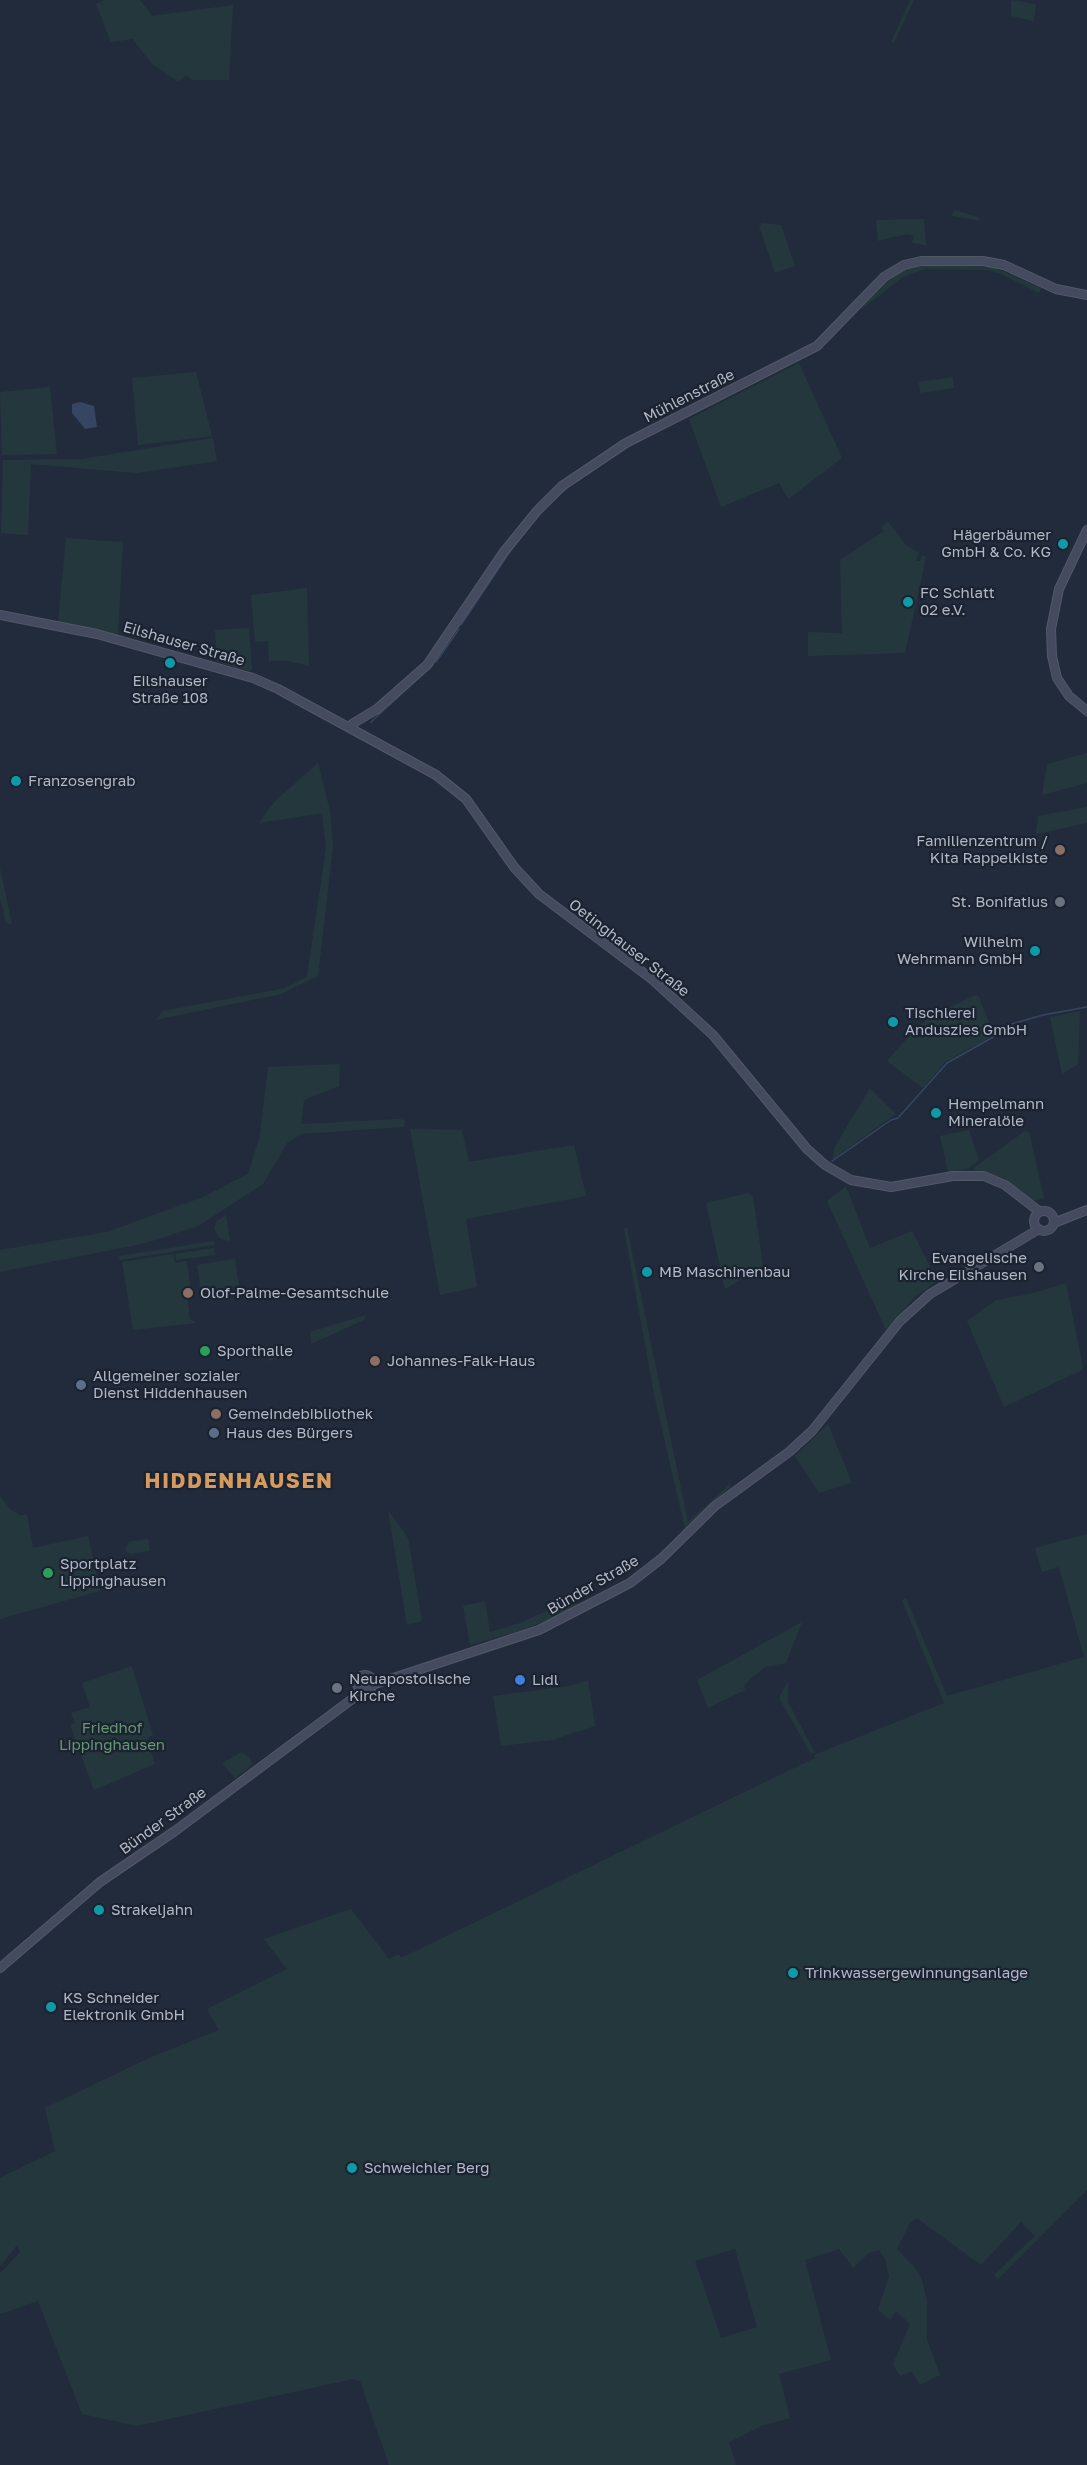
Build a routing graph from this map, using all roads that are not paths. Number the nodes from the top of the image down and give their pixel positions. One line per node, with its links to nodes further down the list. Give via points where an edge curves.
1 (1087, 295): 5 (street, Mühlenstraße, via 1056,289 1004,265 983,261 921,261 904,265 884,277 817,346 626,443 567,482 518,533 427,665)
2 (1087, 530): 4 (street, via 1055,601 1052,643 1059,683)
3 (0, 615): 5 (street, Eilshauser Straße, via 106,637 253,678)
4 (1087, 711)
5 (350, 728): 8 (street, Oetinghauser Straße, via 436,775 466,799 514,867 539,894 689,1012 713,1035 804,1146 825,1165 851,1180 891,1187 953,1176 984,1176 1005,1185 1023,1200)
6 (1084, 1211): 7 (street)
7 (1054, 1220): 8 (street, Oetinghauser Straße, via 1049,1212); 8 (street, Bünder Straße, via 1047,1231)
8 (1037, 1221): 9 (street, Bünder Straße, via 1019,1239 950,1280 917,1305 900,1321 844,1396 789,1452 715,1506 661,1559 630,1583 538,1630)
9 (372, 1682): 10 (street, via 369,1690); 10 (street, via 368,1676 361,1676 357,1680)
10 (361, 1689): 11 (street, Bünder Straße, via 175,1831 100,1882)
11 (0, 1968)

